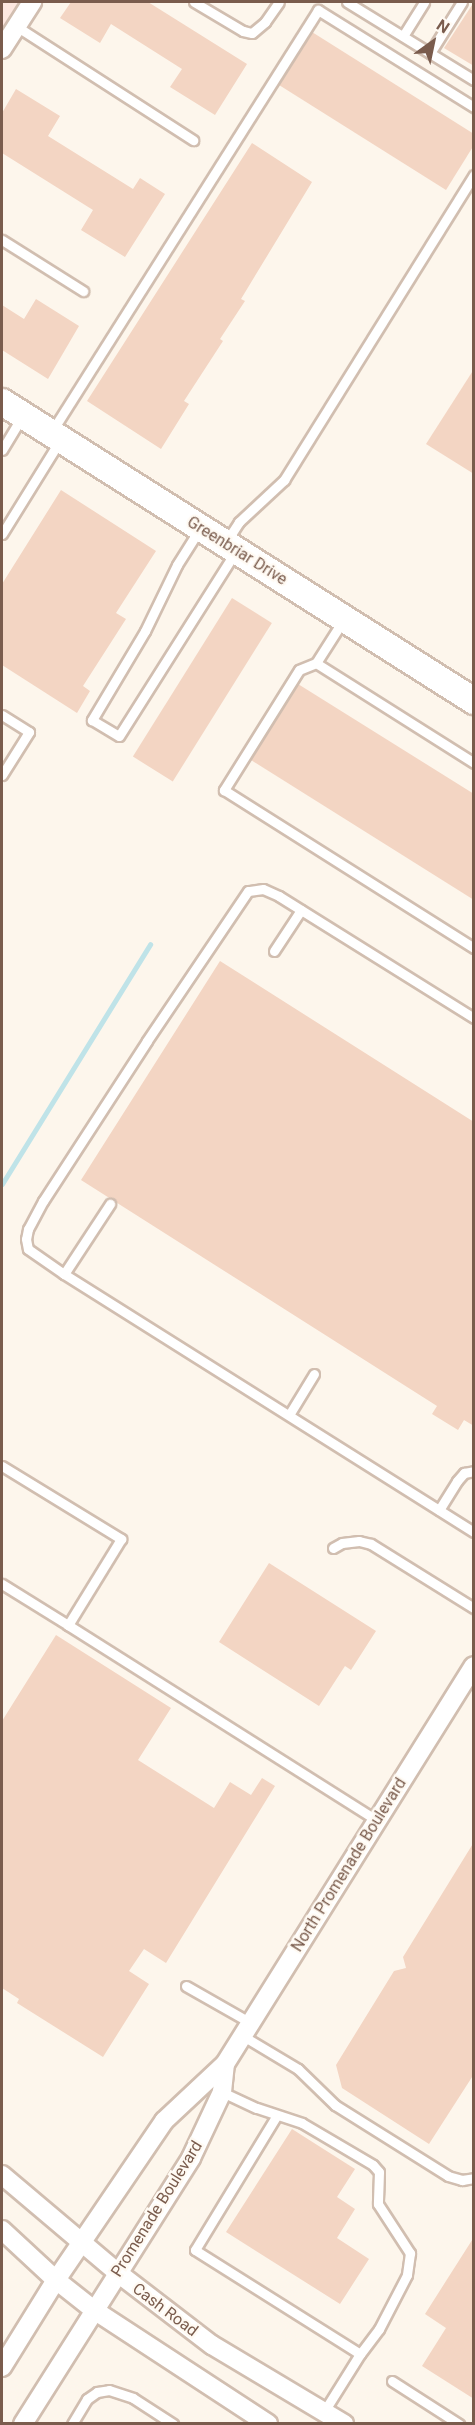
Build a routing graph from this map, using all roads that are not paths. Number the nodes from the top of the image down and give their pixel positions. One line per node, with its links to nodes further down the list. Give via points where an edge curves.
1 (32, 2): 7 (street)
2 (194, 2): 3 (lane, via 252,33)
3 (279, 2)
4 (347, 2): 8 (lane)
5 (424, 2): 8 (lane)
6 (462, 2): 9 (lane)
7 (7, 36): 12 (lane)
8 (403, 36): 9 (lane)
9 (430, 53): 10 (lane)
10 (474, 80)
11 (474, 107): 18 (lane, via 318,10)
12 (193, 140)
13 (474, 175): 22 (lane, via 284,480 239,522)
14 (2, 240): 15 (lane)
15 (83, 291)
16 (2, 402): 17 (street, Greenbriar Drive)
17 (23, 415): 18 (street, Greenbriar Drive); 19 (lane)
18 (56, 436): 20 (street, Greenbriar Drive); 21 (lane)
19 (2, 449)
20 (200, 528): 22 (street, Greenbriar Drive); 22 (lane, via 92,720 119,736)
21 (2, 534)
22 (231, 547): 23 (street, Greenbriar Drive)
23 (344, 619): 24 (lane); 25 (street, Greenbriar Drive)
24 (316, 663): 27 (lane); 30 (lane, via 299,670 224,790)
25 (474, 701)
26 (2, 715): 28 (lane, via 29,732)
27 (474, 763)
28 (2, 775)
29 (301, 910): 31 (lane); 32 (lane); 34 (lane, via 263,889 248,891 140,1051 28,1229 28,1249)
30 (474, 948)
31 (274, 951)
32 (474, 1018)
33 (110, 1204): 34 (lane)
34 (64, 1274): 36 (lane)
35 (314, 1374): 36 (lane)
36 (288, 1415): 39 (lane)
37 (2, 1466): 44 (lane, via 122,1539)
38 (474, 1471): 39 (lane, via 464,1473)
39 (439, 1510): 40 (lane)
40 (474, 1532)
41 (333, 1548): 43 (lane, via 359,1541 371,1545)
42 (2, 1584): 44 (lane)
43 (474, 1608)
44 (68, 1625): 46 (lane)
45 (474, 1666): 46 (street, North Promenade Boulevard)
46 (377, 1820): 48 (street, North Promenade Boulevard)
47 (186, 1986): 48 (lane)
48 (247, 2030): 49 (street, North Promenade Boulevard); 53 (lane, via 298,2069 335,2105 448,2176)
49 (225, 2064): 50 (street, Promenade Boulevard); 55 (street, via 164,2121)
50 (222, 2092): 51 (lane); 56 (street, Promenade Boulevard, via 191,2158)
51 (278, 2115): 59 (lane, via 302,2123 373,2165 379,2172 378,2204 410,2253 407,2275 379,2329); 59 (lane, via 195,2250)
52 (2, 2175): 55 (street, Cash Road)
53 (474, 2178)
54 (2, 2230): 57 (street)
55 (81, 2242): 56 (street, Cash Road); 57 (street)
56 (118, 2273): 58 (street, Promenade Boulevard); 62 (street, Cash Road, via 212,2345)
57 (56, 2280): 58 (street); 60 (street)
58 (94, 2310): 64 (street, Promenade Boulevard); 67 (street)
59 (360, 2354): 62 (lane)
60 (2, 2367)
61 (393, 2381): 63 (lane)
62 (325, 2410): 68 (street, Cash Road)
63 (444, 2419): 69 (lane)
64 (23, 2424)
65 (72, 2424): 66 (lane, via 87,2399 109,2390 133,2398)
66 (173, 2424)
67 (268, 2424)
68 (344, 2424)
69 (459, 2424)

